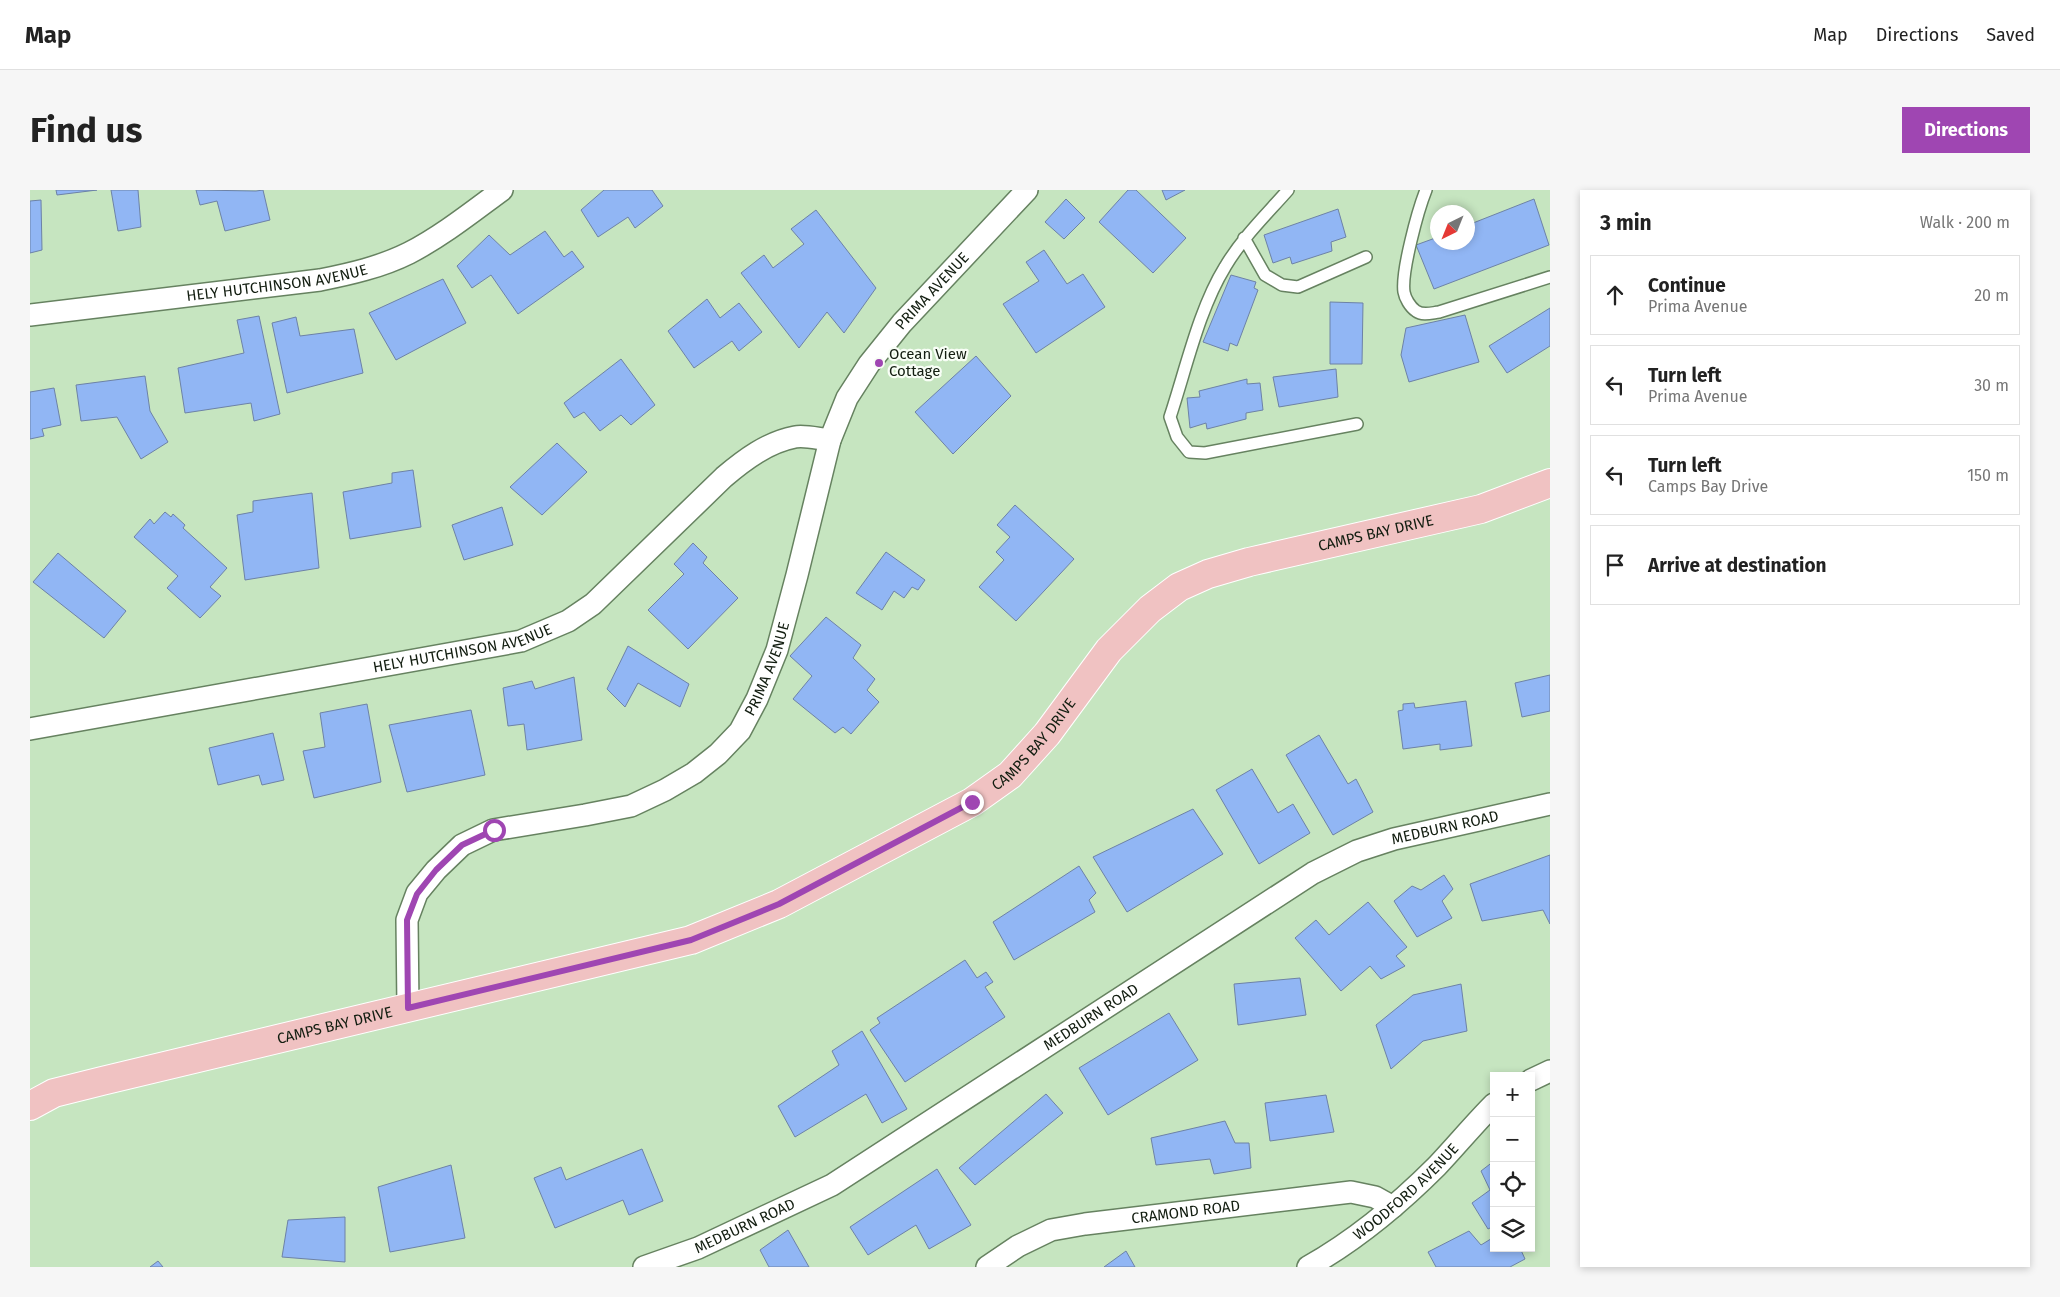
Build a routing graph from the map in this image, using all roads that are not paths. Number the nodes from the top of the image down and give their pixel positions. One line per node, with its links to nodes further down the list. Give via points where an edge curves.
1 (502, 190): 8 (street, HELY HUTCHINSON AVENUE, via 408,254 348,275)
2 (1027, 190): 10 (street, PRIMA AVENUE, via 902,323 847,398)
3 (1288, 190): 5 (lane)
4 (1426, 190): 7 (lane, via 1405,272 1404,291 1416,311 1424,314 1439,312)
5 (1244, 238): 6 (lane, via 1265,274 1282,284 1298,287); 9 (lane, via 1208,299 1170,417 1176,437 1189,452 1205,453)
6 (1366, 257)
7 (1550, 277)
8 (30, 315)
9 (1357, 424)
10 (830, 440): 12 (street, HELY HUTCHINSON AVENUE, via 796,436 744,459 593,604 568,621 521,641); 14 (street, PRIMA AVENUE, via 776,650 757,699 740,731 718,754 694,772 631,806 494,830 462,845 417,894 407,920)
11 (1550, 483): 14 (main road, CAMPS BAY DRIVE, via 1481,509 1250,562 1208,574 1179,587 1150,609 1109,650 1047,734 1010,774 972,802 779,904 691,940)
12 (30, 729)
13 (1550, 804): 20 (street, MEDBURN ROAD, via 1394,839 1357,851 1313,873 832,1185 698,1248)
14 (408, 1008): 17 (main road, CAMPS BAY DRIVE, via 102,1081 54,1094)
15 (1550, 1071): 16 (street)
16 (1535, 1078)
17 (30, 1106)
18 (1490, 1108): 19 (street, WOODFORD AVENUE, via 1437,1166)
19 (1393, 1207): 21 (street, CRAMOND ROAD, via 1351,1192 1085,1224 1051,1230 1018,1246); 22 (street, WOODFORD AVENUE, via 1363,1232)
20 (644, 1267)
21 (987, 1267)
22 (1308, 1267)

